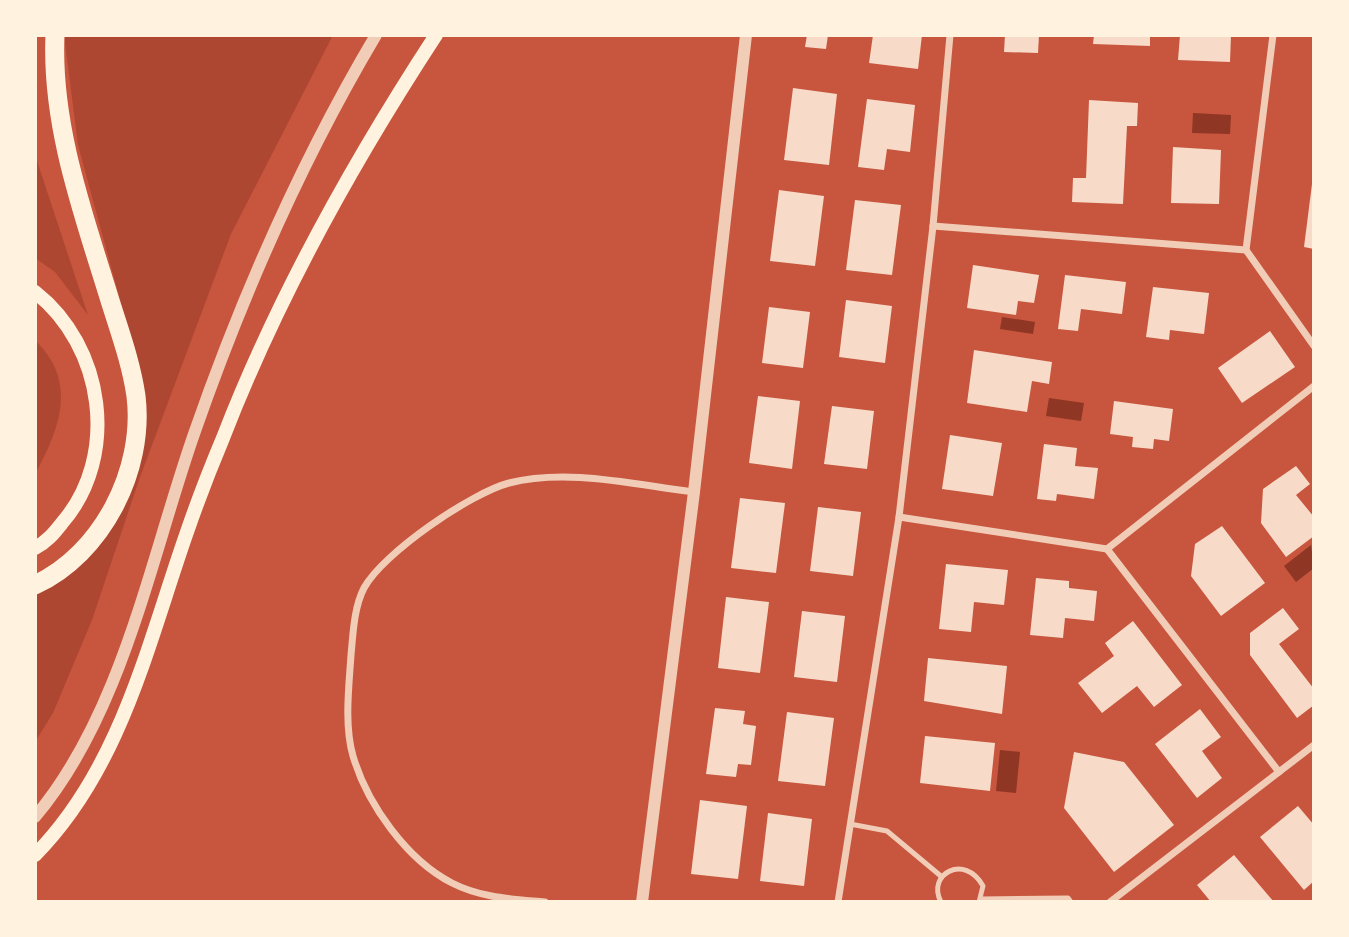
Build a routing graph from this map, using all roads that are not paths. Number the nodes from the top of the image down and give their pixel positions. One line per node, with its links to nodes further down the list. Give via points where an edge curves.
1 (55, 35): 16 (highway, via 68,161 126,353 136,397 137,434 128,473 111,513 88,547 59,574)
2 (376, 35): 19 (street, via 271,243 226,348 104,704 82,751)
3 (436, 35): 21 (main road, via 331,211 253,362 187,531 136,687 102,762)
4 (746, 35): 12 (street)
5 (950, 35): 7 (street)
6 (1273, 35): 8 (street)
7 (933, 226): 8 (street); 13 (street)
8 (1246, 250): 10 (street)
9 (35, 292): 14 (main road, via 69,327 87,364 99,412 95,459 77,505)
10 (1314, 346)
11 (1314, 386): 15 (street)
12 (694, 492): 24 (street, via 591,479 510,483 473,497 429,527 364,587 354,624 348,691 352,754 367,790 394,833 451,883 488,897); 25 (street)
13 (899, 517): 15 (street); 20 (street)
14 (40, 545)
15 (1107, 550): 18 (street)
16 (35, 585)
17 (1314, 745): 18 (street)
18 (1279, 772): 29 (street)
19 (35, 817)
20 (850, 824): 22 (lane, via 887,831); 26 (street)
21 (35, 855)
22 (942, 877): 23 (lane, via 952,869 965,868 976,874 982,886); 27 (lane, via 938,886)
23 (980, 900): 28 (lane, via 1068,898)
24 (545, 902)
25 (642, 902)
26 (838, 902)
27 (941, 902)
28 (1071, 902)
29 (1110, 902)

